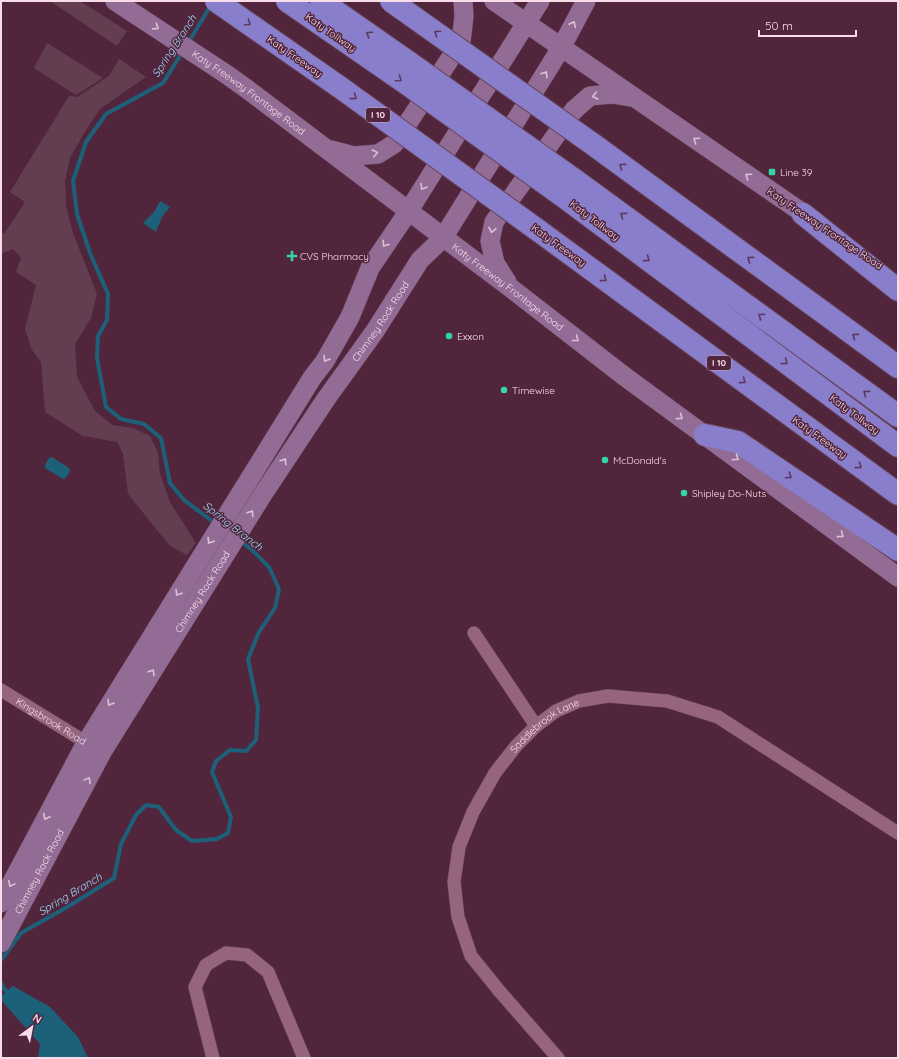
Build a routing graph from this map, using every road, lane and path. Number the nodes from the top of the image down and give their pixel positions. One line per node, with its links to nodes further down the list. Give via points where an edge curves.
1 (216, 1): 29 (highway, Katy Freeway / I 10, one-way to 29, bridge, via 347,92)
2 (287, 1): 14 (highway, Katy Tollway, one-way to 14, bridge, via 413,89)
3 (322, 1): 14 (highway, Katy Tollway, one-way to 3, bridge, via 410,63)
4 (392, 1): 21 (highway, one-way to 4, bridge)
5 (463, 1): 13 (main road, one-way to 5, via 354,156 378,154 394,144 461,42)
6 (494, 1): 10 (main road, Katy Freeway Frontage Road)
7 (540, 1): 10 (main road, Chimney Rock Road)
8 (586, 1): 11 (main road, Chimney Rock Road, one-way to 8)
9 (120, 4): 13 (main road, Katy Freeway Frontage Road, one-way to 13, via 226,74)
10 (525, 23): 11 (main road, Katy Freeway Frontage Road); 15 (main road, Chimney Rock Road, one-way to 15)
11 (561, 48): 12 (main road, Katy Freeway Frontage Road); 17 (main road, Chimney Rock Road, one-way to 11)
12 (633, 98): 16 (main road, Katy Freeway Frontage Road, one-way to 12); 19 (main road, one-way to 19, via 612,94 590,96 574,110 494,222 490,240 496,263)
13 (324, 148): 15 (main road, Katy Freeway Frontage Road)
14 (566, 186): 26 (highway, Katy Tollway, one-way to 14); 28 (highway, Katy Tollway, one-way to 28)
15 (408, 212): 17 (main road, Katy Freeway Frontage Road); 24 (main road, Chimney Rock Road, one-way to 24, via 370,268 350,317 325,361)
16 (803, 214): 18 (main road, Katy Freeway Frontage Road); 20 (highway)
17 (443, 238): 19 (main road, Katy Freeway Frontage Road); 25 (main road, Chimney Rock Road, via 420,260 375,331)
18 (898, 279)
19 (512, 289): 27 (main road, Katy Freeway Frontage Road, one-way to 27)
20 (898, 290)
21 (872, 348): 22 (highway); 23 (highway)
22 (898, 362)
23 (898, 367)
24 (306, 386): 25 (main road); 35 (main road, Chimney Rock Road, one-way to 35)
25 (326, 399): 36 (main road, Chimney Rock Road, one-way to 25, via 263,494)
26 (898, 416)
27 (705, 435): 30 (highway, one-way to 30, via 738,442); 31 (main road, Katy Freeway Frontage Road, one-way to 31)
28 (898, 446)
29 (898, 494)
30 (898, 550)
31 (898, 578)
32 (474, 633): 34 (street)
33 (1, 690): 35 (street, Kingsbrook Road)
34 (536, 726): 37 (street, Saddlebrook Lane, via 556,711 579,701 608,696 667,701 718,717); 42 (street, Saddlebrook Lane, via 495,773 473,812 459,847 454,882 458,917 471,956)
35 (86, 742): 36 (street, Kingsbrook Road); 38 (main road, Chimney Rock Road, one-way to 38)
36 (102, 752): 39 (main road, Chimney Rock Road, one-way to 36)
37 (898, 833)
38 (1, 903)
39 (1, 943)
40 (213, 1058): 41 (street, via 195,987 206,965 226,953 247,955 268,972)
41 (304, 1058)
42 (558, 1058)

